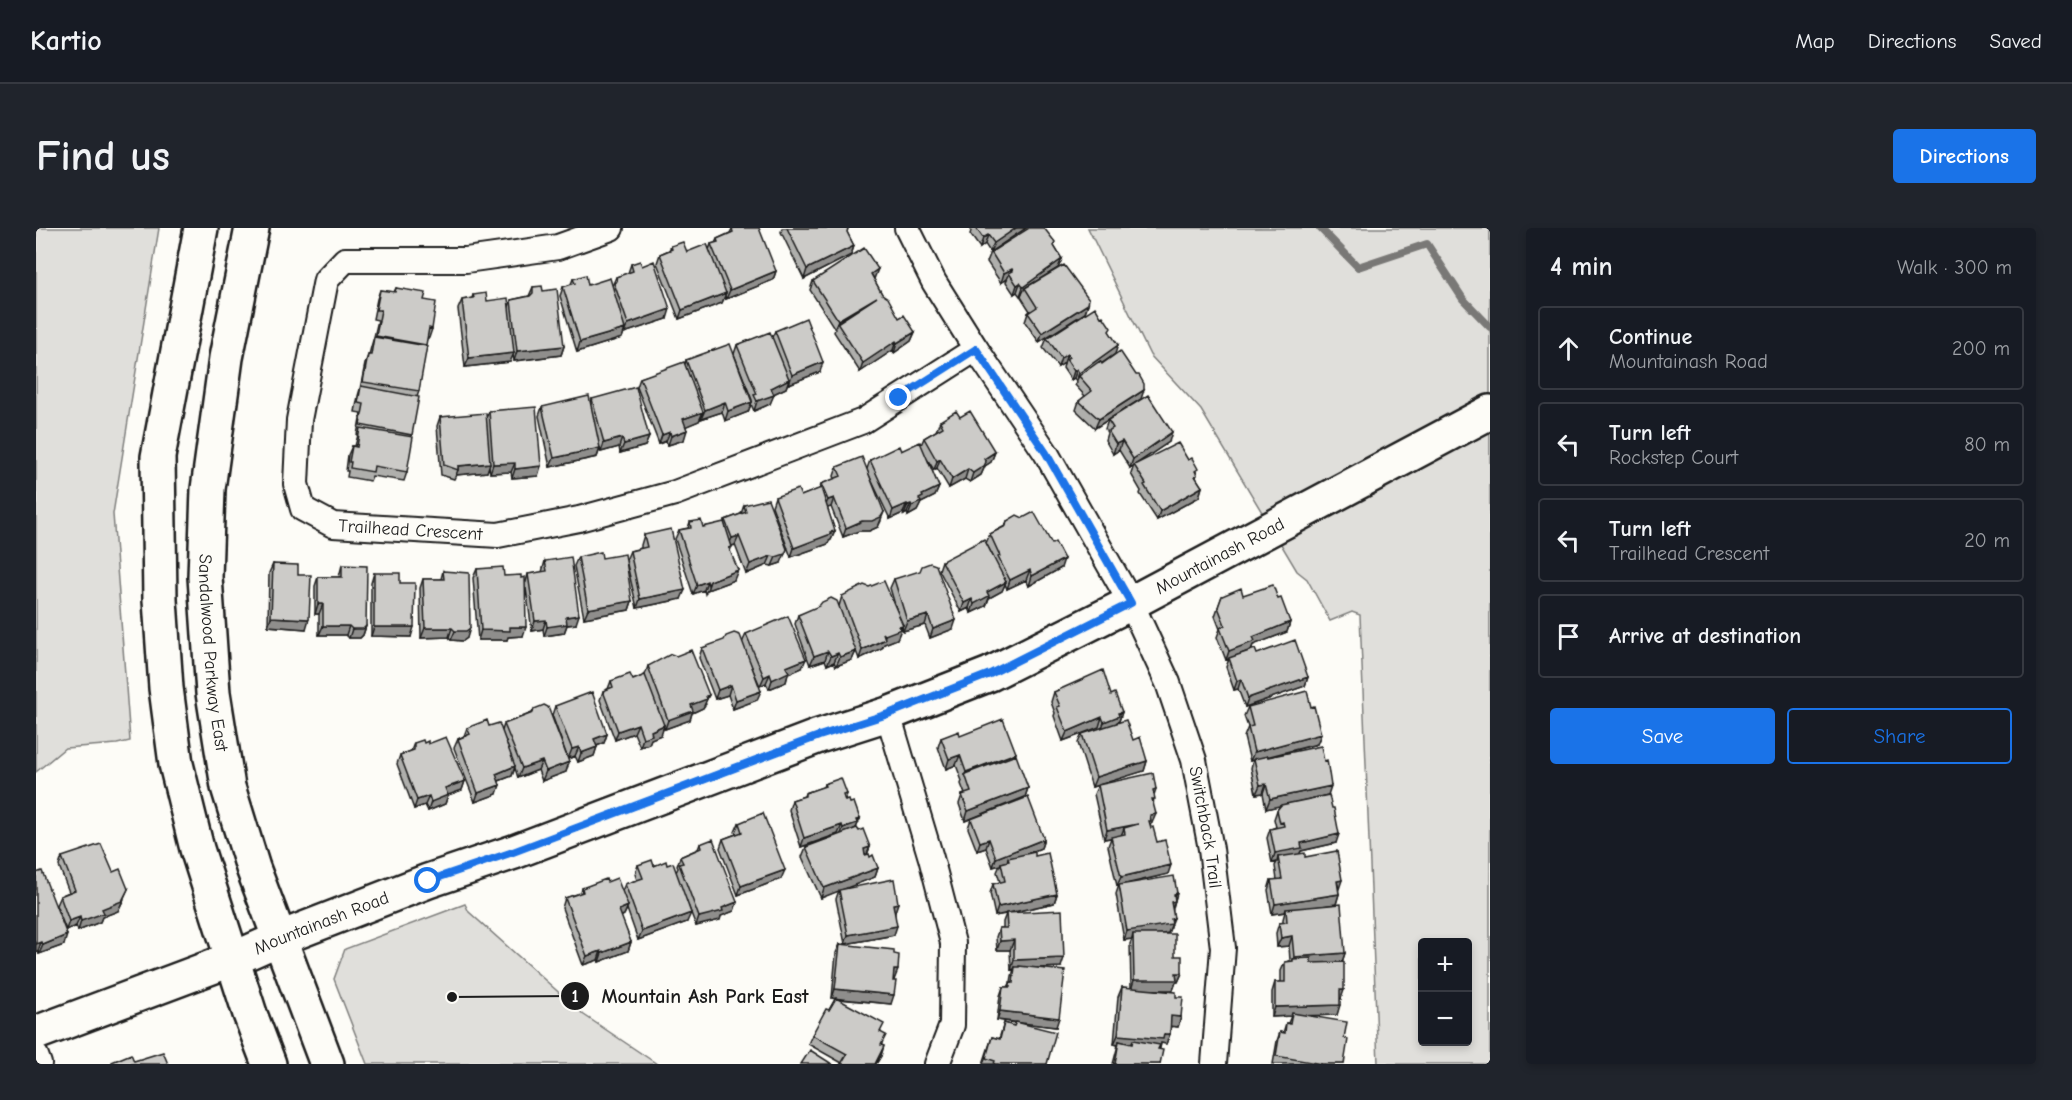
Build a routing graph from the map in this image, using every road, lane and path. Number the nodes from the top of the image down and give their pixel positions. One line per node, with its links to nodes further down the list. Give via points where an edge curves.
1 (201, 228): 10 (main road, via 159,458 160,600 176,764 197,849)
2 (252, 228): 9 (main road, Sandalwood Parkway East, via 228,347 208,489 205,576 213,693 228,787 253,868)
3 (611, 228): 5 (street, Trailhead Crescent, via 558,247 466,260 345,261 326,280 299,420 296,484 303,509 333,525 498,535 579,519 675,493 863,420)
4 (906, 228): 5 (street, Switchback Trail)
5 (976, 349): 7 (street, Switchback Trail, via 1046,453)
6 (1490, 412): 7 (main road, Mountainash Road)
7 (1131, 603): 8 (main road, Mountainash Road, via 990,674); 17 (street, Switchback Trail, via 1168,682 1194,760 1211,849 1223,948)
8 (888, 714): 9 (main road, Mountainash Road, via 819,736); 16 (street, via 953,943 952,1026)
9 (281, 938): 10 (main road, Mountainash Road); 15 (main road, Sandalwood Parkway East)
10 (233, 959): 11 (main road, Mountainash Road); 14 (main road)
11 (36, 1033)
12 (36, 1056): 13 (street)
13 (39, 1064)
14 (269, 1064)
15 (327, 1064)
16 (937, 1064)
17 (1214, 1064)

